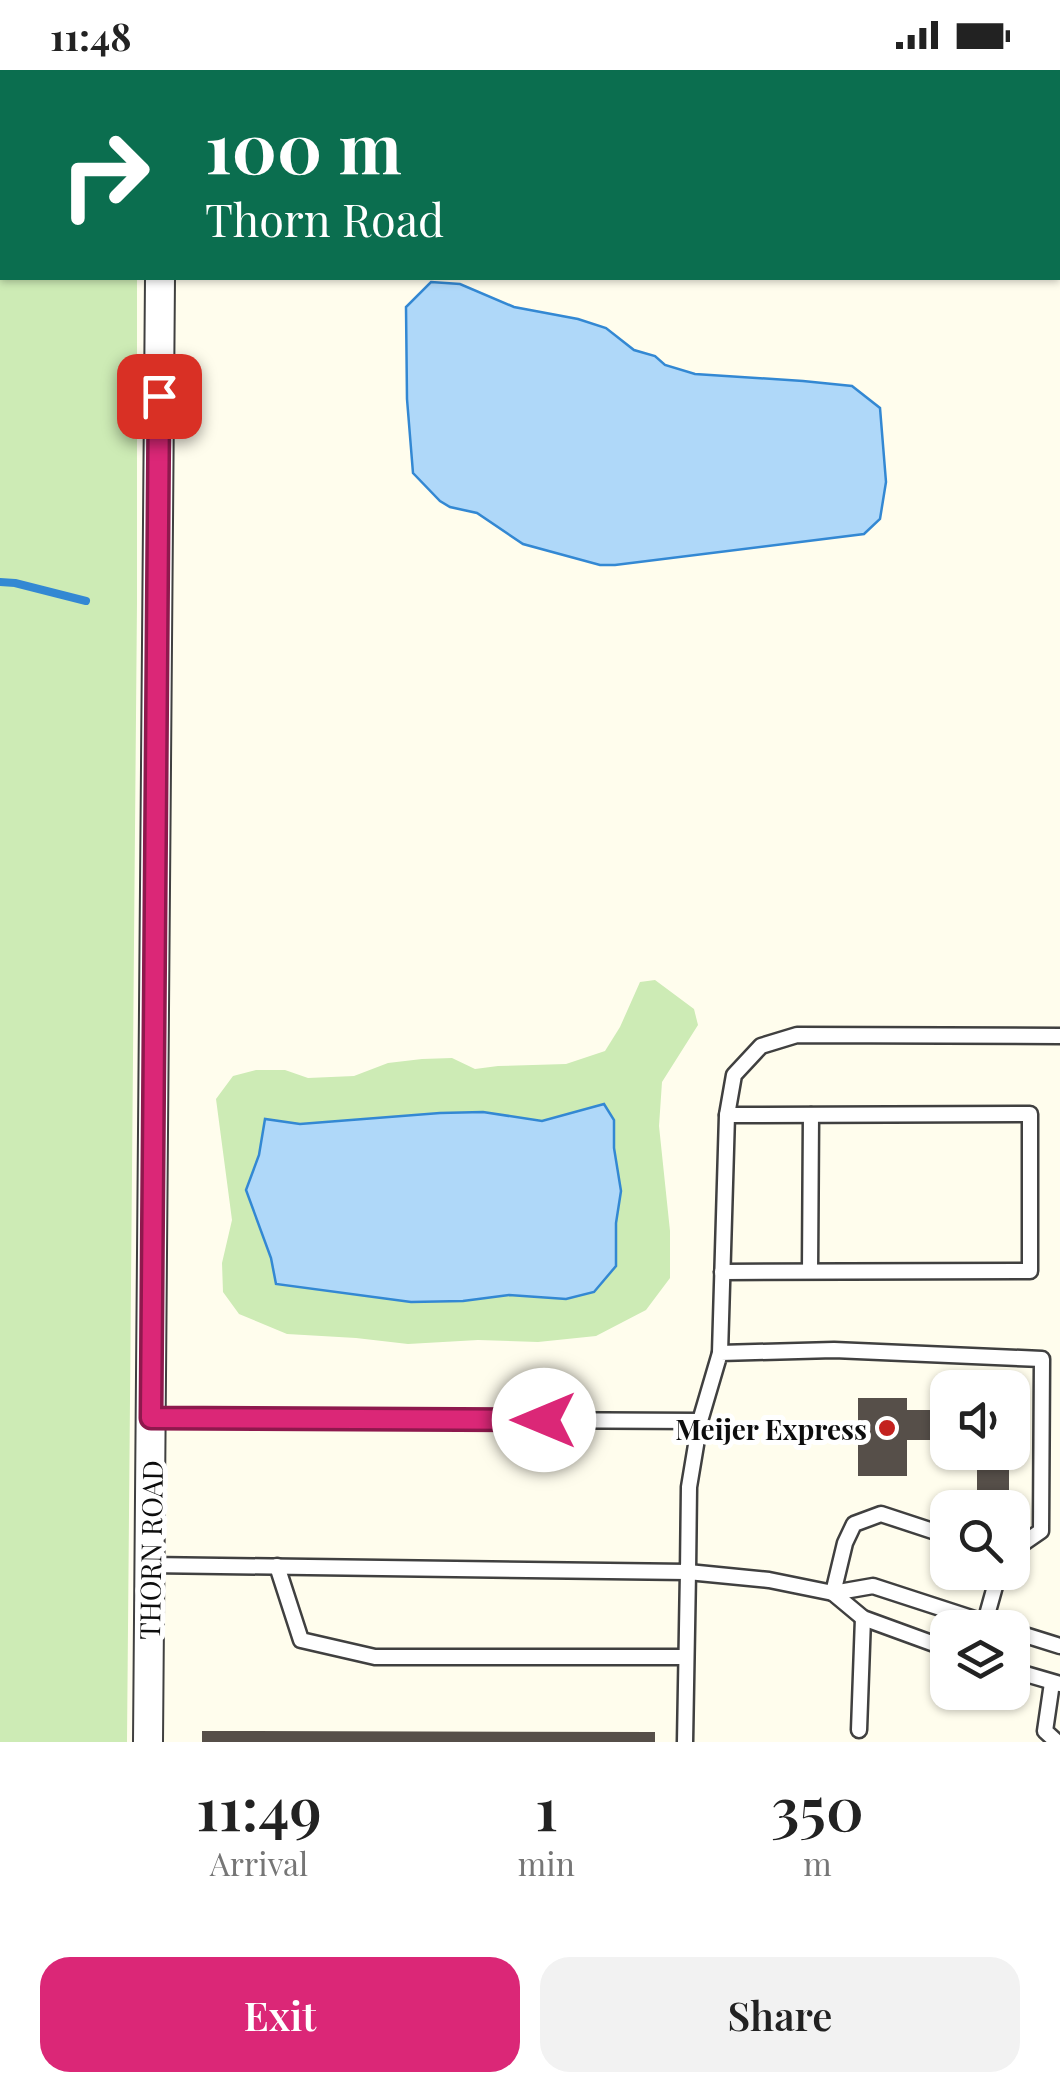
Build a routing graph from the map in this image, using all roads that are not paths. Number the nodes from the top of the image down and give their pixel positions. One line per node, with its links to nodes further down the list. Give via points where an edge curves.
1 (160, 280): 8 (street, THORN ROAD)
2 (1060, 1036): 3 (lane, via 796,1035 761,1046 734,1075)
3 (727, 1115): 4 (lane); 5 (lane)
4 (811, 1115): 6 (lane); 6 (lane, via 1030,1114 1030,1271)
5 (722, 1272): 6 (lane); 7 (lane)
6 (810, 1272)
7 (720, 1352): 9 (lane); 11 (lane, via 1042,1359 1041,1531)
8 (151, 1418): 9 (lane); 12 (street, THORN ROAD)
9 (700, 1421): 14 (lane, via 689,1487)
10 (930, 1530): 15 (lane, via 881,1514 854,1524)
11 (1030, 1539)
12 (150, 1565): 13 (lane); 25 (street, THORN ROAD)
13 (277, 1566): 14 (lane); 21 (lane, via 301,1640 356,1653)
14 (688, 1572): 15 (lane); 21 (lane)
15 (833, 1593): 16 (lane, via 872,1586); 17 (lane)
16 (947, 1610)
17 (862, 1618): 19 (lane); 24 (lane)
18 (1030, 1637): 20 (lane)
19 (930, 1643)
20 (1060, 1646)
21 (686, 1657): 26 (lane)
22 (1030, 1676): 23 (lane)
23 (1056, 1684): 27 (lane, via 1045,1731)
24 (859, 1730)
25 (148, 1742)
26 (685, 1742)
27 (1057, 1742)

